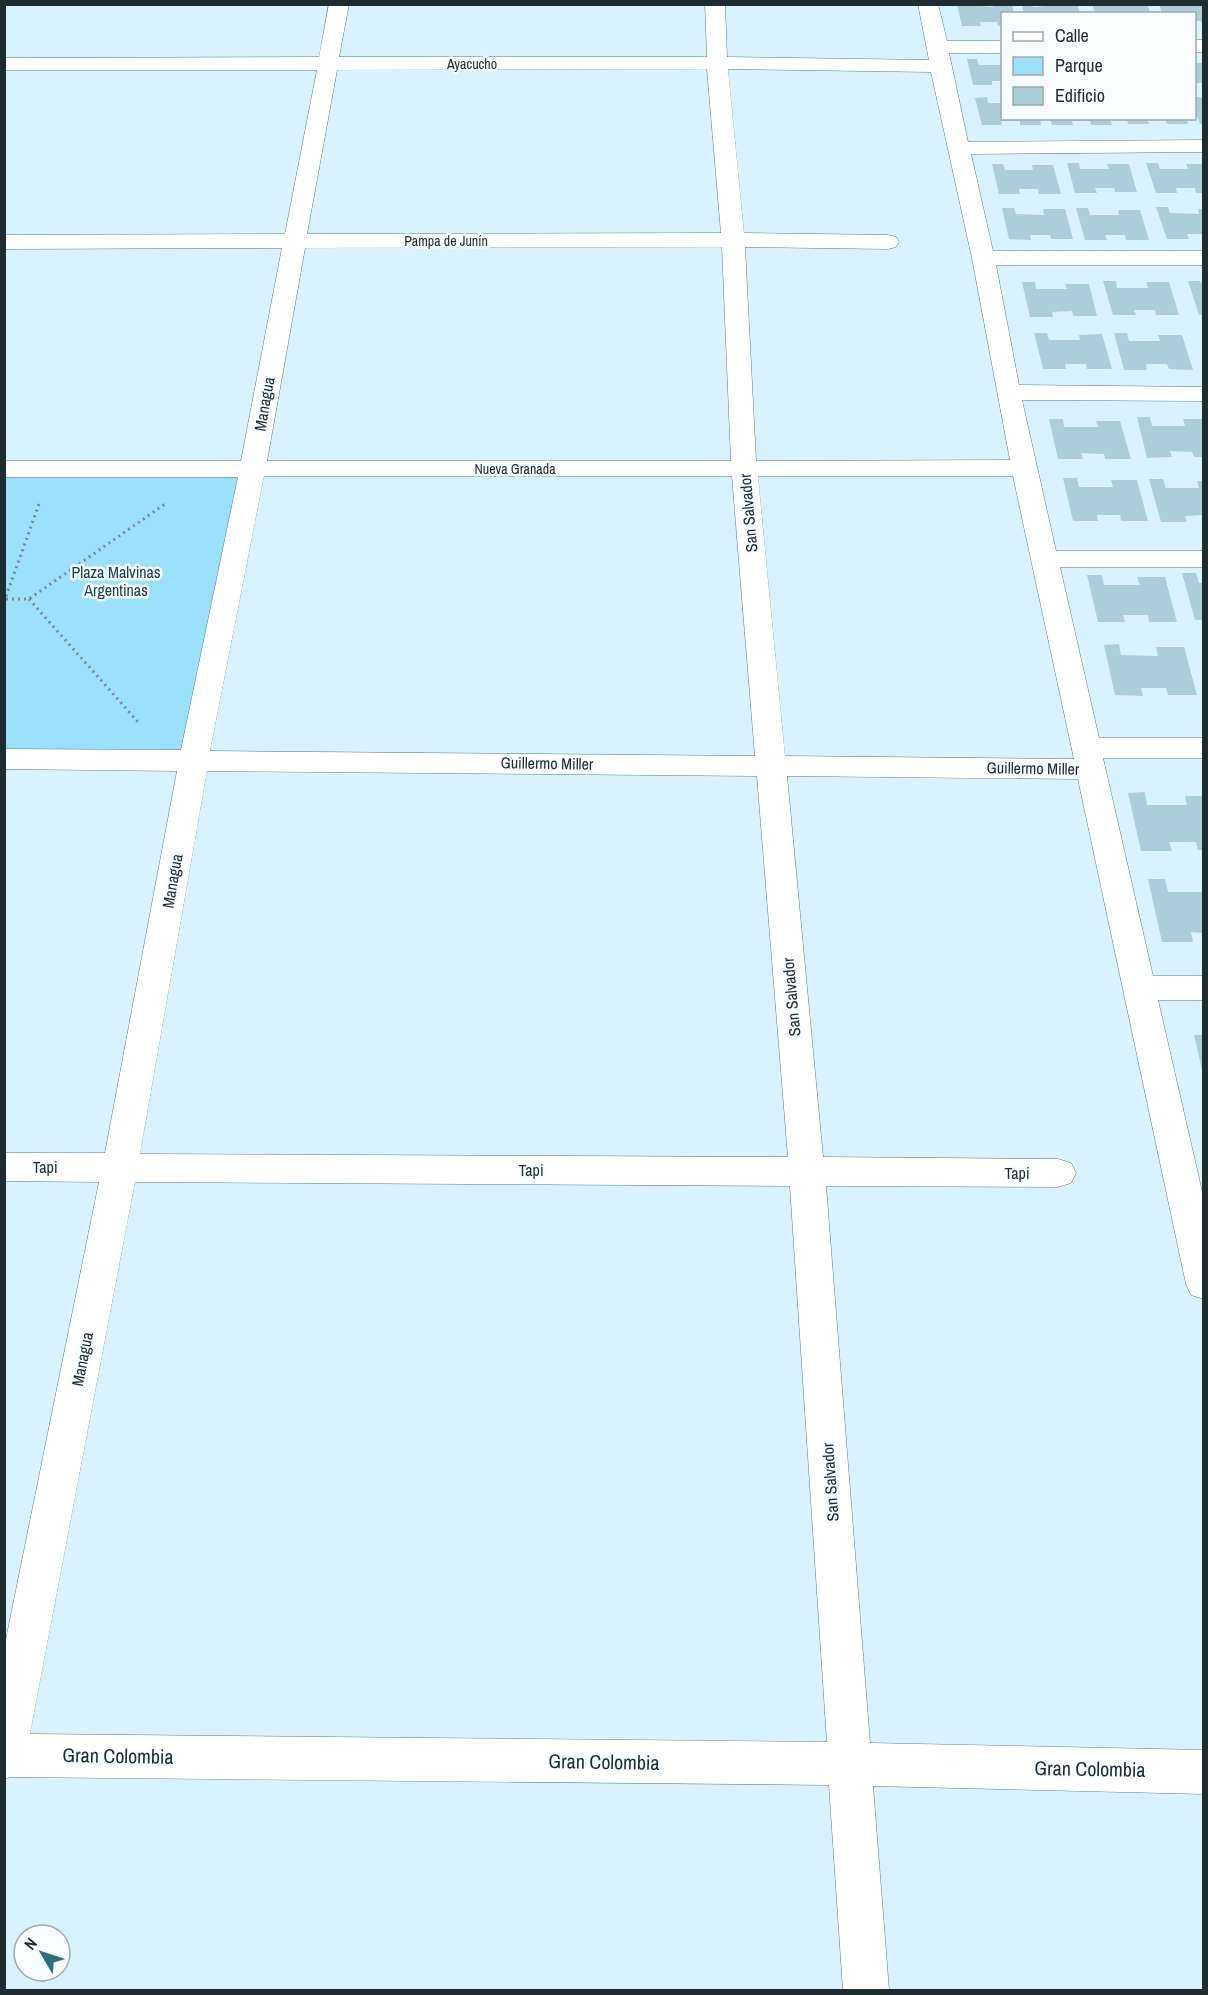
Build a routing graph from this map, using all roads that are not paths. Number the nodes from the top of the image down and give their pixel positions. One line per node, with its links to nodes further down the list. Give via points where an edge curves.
1 (339, 4): 8 (street, Managua)
2 (715, 4): 6 (street, San Salvador)
3 (928, 4): 5 (street)
4 (1001, 47): 5 (street, Ayacucho)
5 (939, 57): 6 (street, Ayacucho); 10 (street)
6 (717, 63): 8 (street, Ayacucho); 11 (street, San Salvador)
7 (4, 64): 8 (street, Ayacucho)
8 (327, 64): 13 (street, Managua)
9 (1203, 146): 10 (street)
10 (960, 148): 15 (street)
11 (733, 240): 13 (street, Pampa de Junín); 14 (street, Pampa de Junín); 19 (street, San Salvador)
12 (4, 242): 13 (street, Pampa de Junín)
13 (293, 242): 22 (street, Managua)
14 (888, 242)
15 (983, 258): 16 (street); 17 (street)
16 (1203, 258)
17 (1008, 392): 18 (street); 20 (street)
18 (1203, 394)
19 (744, 468): 20 (street, Nueva Granada); 22 (street, Nueva Granada); 29 (street, San Salvador)
20 (1025, 468): 24 (street)
21 (4, 469): 22 (street, Nueva Granada)
22 (252, 470): 28 (street, Managua)
23 (1203, 559): 24 (street)
24 (1046, 560): 26 (street)
25 (1203, 748): 26 (street, Guillermo Miller)
26 (1088, 758): 29 (street, Guillermo Miller); 30 (street)
27 (4, 759): 28 (street, Guillermo Miller)
28 (183, 759): 29 (street, Guillermo Miller); 33 (street, Managua)
29 (769, 765): 34 (street, San Salvador)
30 (1141, 988): 31 (street); 36 (street)
31 (1203, 988)
32 (4, 1167): 33 (street, Tapi)
33 (120, 1167): 34 (street, Tapi); 37 (street, Managua)
34 (807, 1172): 35 (street, Tapi); 38 (street, San Salvador)
35 (1058, 1173)
36 (1202, 1274)
37 (5, 1756): 38 (street, Gran Colombia)
38 (852, 1764): 39 (street, Gran Colombia); 40 (street, San Salvador)
39 (1203, 1772)
40 (866, 1990)

